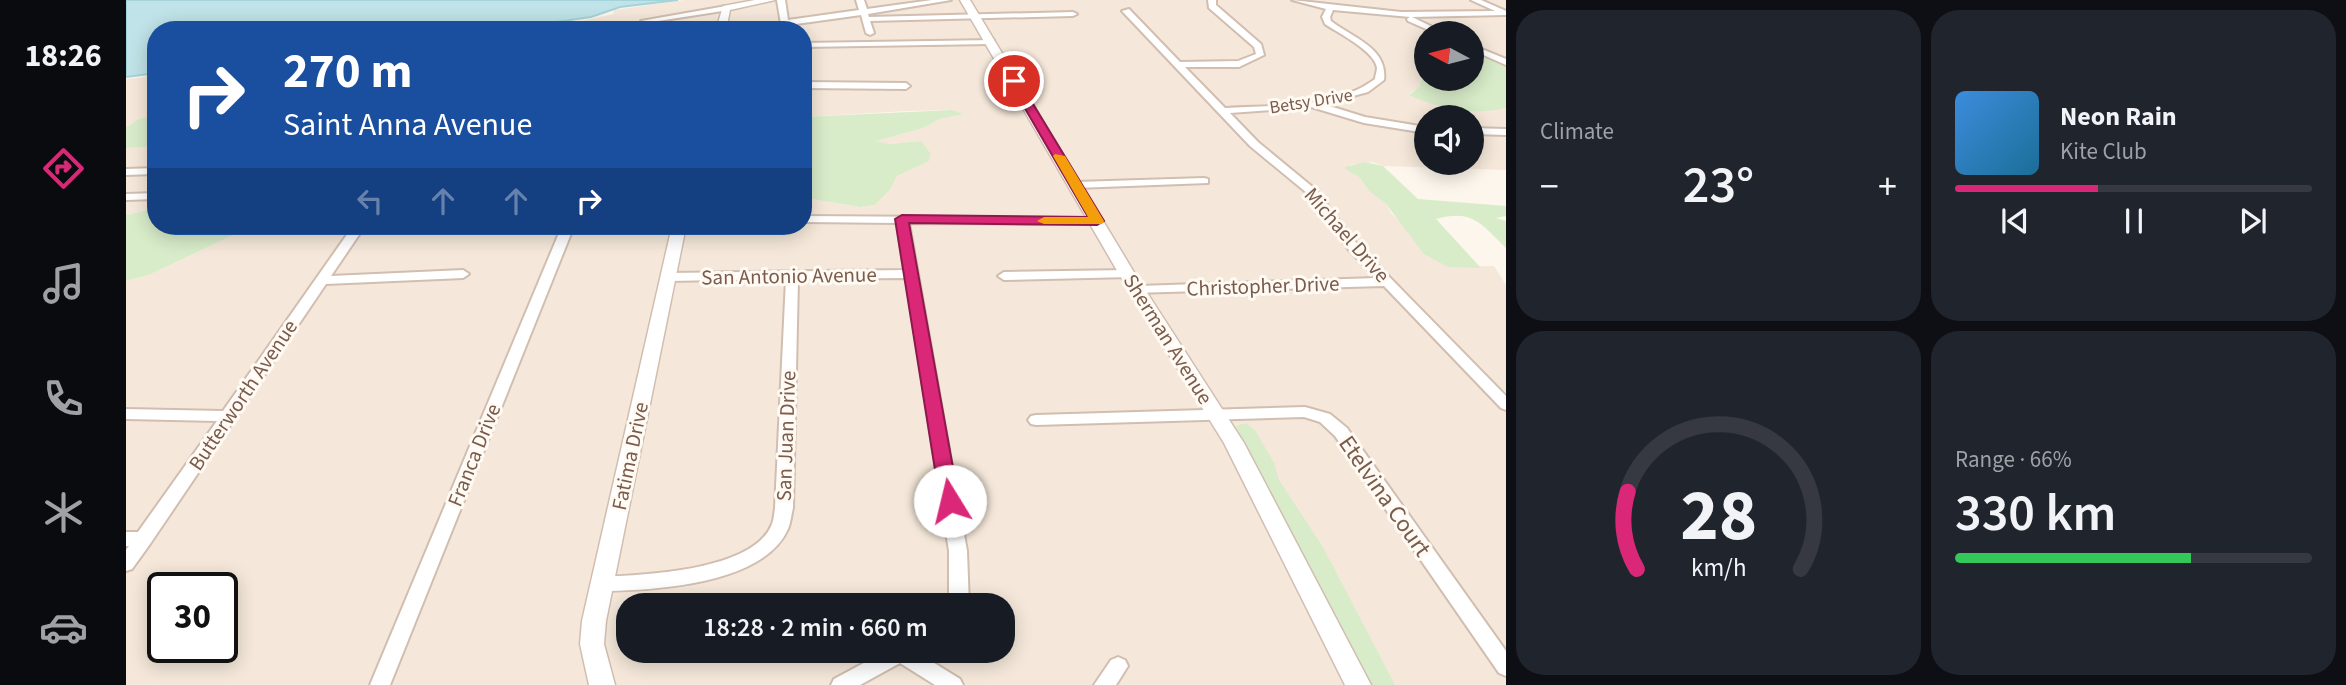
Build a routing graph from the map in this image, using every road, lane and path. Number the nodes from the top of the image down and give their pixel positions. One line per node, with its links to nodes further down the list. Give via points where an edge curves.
1 (770, 0): 8 (street)
2 (781, 0): 19 (street)
3 (860, 0): 15 (street)
4 (947, 0): 15 (street)
5 (1212, 0): 27 (street, via 1212,6 1258,46 1260,55 1239,64)
6 (1296, 0): 10 (street)
7 (1475, 0): 13 (street)
8 (726, 8): 17 (street); 18 (street)
9 (969, 8): 14 (street); 15 (street); 23 (street, Sherman Avenue)
10 (1330, 8): 16 (street); 30 (street, Betsy Drive, via 1326,20 1377,60 1382,76 1364,92)
11 (642, 10): 17 (street)
12 (1126, 10): 27 (street, Michael Drive)
13 (1506, 13): 16 (street)
14 (1073, 14)
15 (864, 15): 21 (street); 22 (street)
16 (1406, 16): 20 (street)
17 (645, 20)
18 (723, 21)
19 (785, 21)
20 (1416, 21)
21 (812, 23)
22 (870, 33)
23 (990, 42): 24 (street); 38 (street, Sherman Avenue)
24 (812, 45)
25 (1484, 52): 26 (street)
26 (1506, 62)
27 (1178, 65): 31 (street, Michael Drive)
28 (812, 85): 29 (street)
29 (906, 86)
30 (1311, 104): 31 (street, Betsy Drive); 32 (street, via 1364,120)
31 (1221, 111): 54 (street, Michael Drive, via 1275,164 1311,191 1353,247)
32 (1414, 128)
33 (1484, 131): 34 (street)
34 (1506, 132)
35 (147, 171): 36 (street)
36 (126, 172)
37 (1204, 181): 38 (street)
38 (1076, 185): 43 (street, Sherman Avenue)
39 (147, 196): 40 (street)
40 (126, 197)
41 (812, 219): 42 (street)
42 (902, 219): 43 (street); 48 (street)
43 (1097, 221): 49 (street, Sherman Avenue)
44 (353, 235): 53 (street, Butterworth Avenue)
45 (564, 235): 70 (street, Franca Drive)
46 (677, 235): 52 (street, Fatima Drive)
47 (463, 274): 53 (street)
48 (911, 274): 50 (street, San Antonio Avenue); 64 (street, via 958,551)
49 (1127, 274): 51 (street); 55 (street, Sherman Avenue)
50 (792, 276): 52 (street, San Antonio Avenue); 63 (street, San Juan Drive, via 784,508 779,528 753,552 709,572 653,583)
51 (1004, 276)
52 (668, 277): 63 (street, Fatima Drive)
53 (321, 280): 59 (street, Butterworth Avenue)
54 (1387, 282): 55 (street, Christopher Drive); 56 (street, Michael Drive)
55 (1138, 290): 58 (street, Sherman Avenue)
56 (1506, 405)
57 (126, 414): 59 (street)
58 (1215, 414): 60 (street, Etelvina Court); 68 (street, Etelvina Court, via 1306,412 1325,418 1341,432); 74 (street, Sherman Avenue, via 1261,493)
59 (230, 416): 61 (street, Butterworth Avenue)
60 (1036, 420)
61 (135, 539): 62 (street, Butterworth Avenue)
62 (126, 564)
63 (602, 584): 69 (street, Fatima Drive, via 592,644)
64 (959, 593)
65 (882, 663): 71 (street)
66 (919, 663): 72 (street)
67 (1118, 666): 73 (street)
68 (1506, 667)
69 (597, 683)
70 (380, 685)
71 (841, 685)
72 (953, 685)
73 (1104, 685)
74 (1358, 685)

